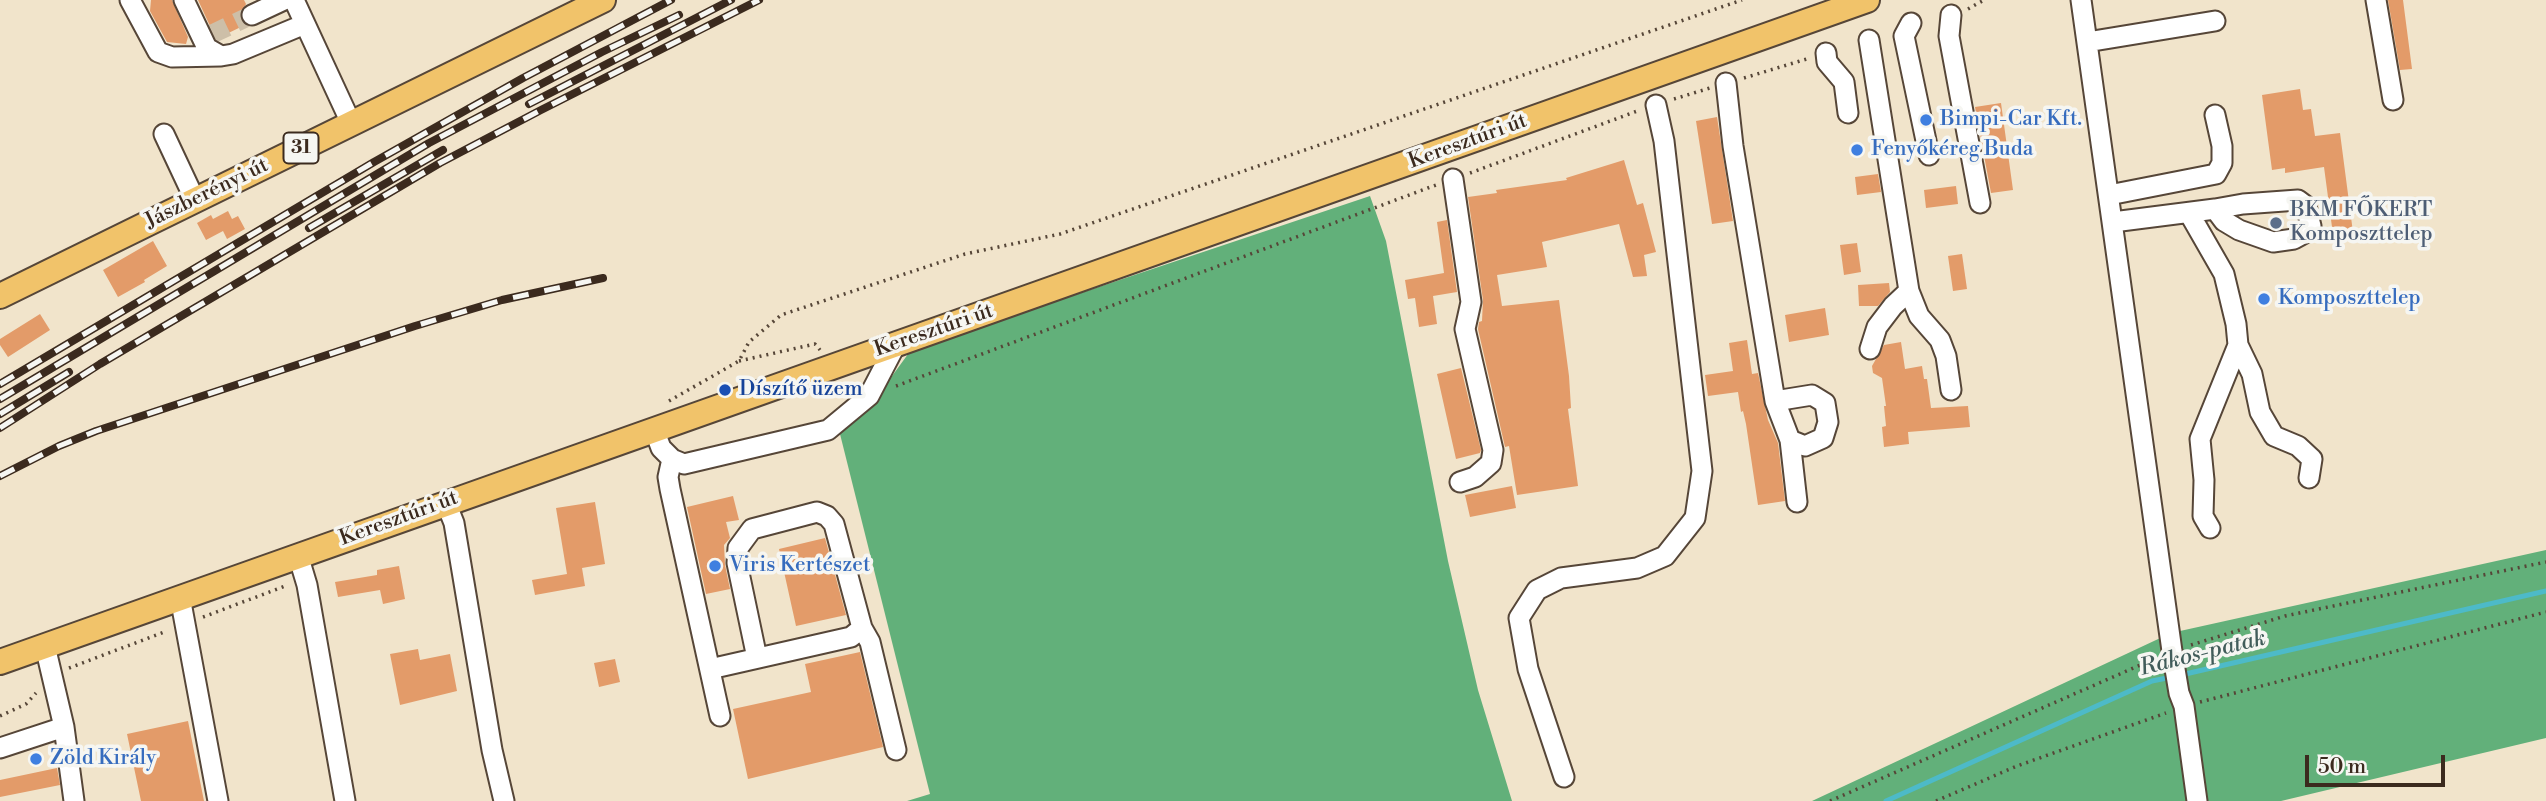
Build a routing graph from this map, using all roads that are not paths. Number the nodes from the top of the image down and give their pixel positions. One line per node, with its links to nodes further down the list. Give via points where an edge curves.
1 (131, 0): 17 (street, via 155,49 164,56)
2 (184, 0): 17 (street, via 211,52)
3 (284, 0): 9 (street)
4 (294, 0): 13 (street)
5 (603, 0): 23 (main road, Jászberényi út / 31)
6 (1867, 0): 36 (main road, Keresztúri út)
7 (2081, 0): 15 (street)
8 (2376, 0): 19 (street)
9 (252, 15)
10 (1951, 15): 29 (street, via 1949,36)
11 (2216, 21): 15 (street)
12 (1911, 23): 25 (street, via 1904,36)
13 (305, 24): 17 (street); 23 (street)
14 (1869, 40): 33 (street)
15 (2087, 42): 27 (street)
16 (1825, 53): 21 (street, via 1844,82)
17 (221, 56)
18 (1726, 83): 39 (street)
19 (2393, 100)
20 (1656, 105): 59 (street, via 1702,471 1695,518 1665,556 1637,568 1561,578 1537,590 1519,618 1528,668)
21 (1848, 113)
22 (2215, 115): 27 (street, via 2222,146 2222,163 2216,174)
23 (351, 123): 28 (main road, Jászberényi út / 31)
24 (164, 134): 28 (street)
25 (1929, 155)
26 (1453, 179): 44 (street, via 1471,302 1465,329 1493,450 1491,463 1475,477)
27 (2109, 195): 32 (street)
28 (195, 200): 34 (main road, Jászberényi út / 31)
29 (1980, 203)
30 (2215, 209): 31 (street)
31 (2189, 213): 32 (street); 35 (street, via 2224,274)
32 (2113, 222): 64 (street)
33 (1909, 291): 37 (street, via 1877,327); 38 (street, via 1919,316 1940,340)
34 (0, 296)
35 (2238, 345): 43 (street, via 2252,374 2260,412 2274,436 2298,446 2312,459); 47 (street, via 2200,439 2203,516)
36 (895, 346): 40 (main road, Keresztúri út); 42 (street, via 869,396 828,430 684,464)
37 (1870, 349)
38 (1951, 390)
39 (1775, 401): 41 (street); 41 (street, via 1812,395 1825,403 1828,422 1823,438 1805,446)
40 (654, 429): 42 (street, via 661,448); 46 (main road, Keresztúri út)
41 (1790, 440): 45 (street)
42 (672, 459): 54 (street, via 670,489)
43 (2309, 478)
44 (1460, 482)
45 (1797, 502)
46 (446, 503): 48 (main road, Keresztúri út); 63 (street, via 454,523)
47 (2210, 528)
48 (298, 555): 49 (main road, Keresztúri út); 62 (street)
49 (180, 597): 51 (main road, Keresztúri út); 61 (street)
50 (862, 628): 52 (street, via 851,637); 52 (street, via 834,524 827,516 817,512 752,529 738,548 737,563); 58 (street, via 870,642)
51 (45, 646): 53 (main road, Keresztúri út); 56 (street)
52 (757, 658): 54 (street)
53 (0, 662)
54 (709, 669): 55 (street)
55 (720, 716)
56 (64, 727): 57 (street); 60 (street)
57 (0, 748)
58 (895, 750)
59 (1564, 778)
60 (74, 801)
61 (218, 801)
62 (345, 801)
63 (504, 801)
64 (2197, 801)

